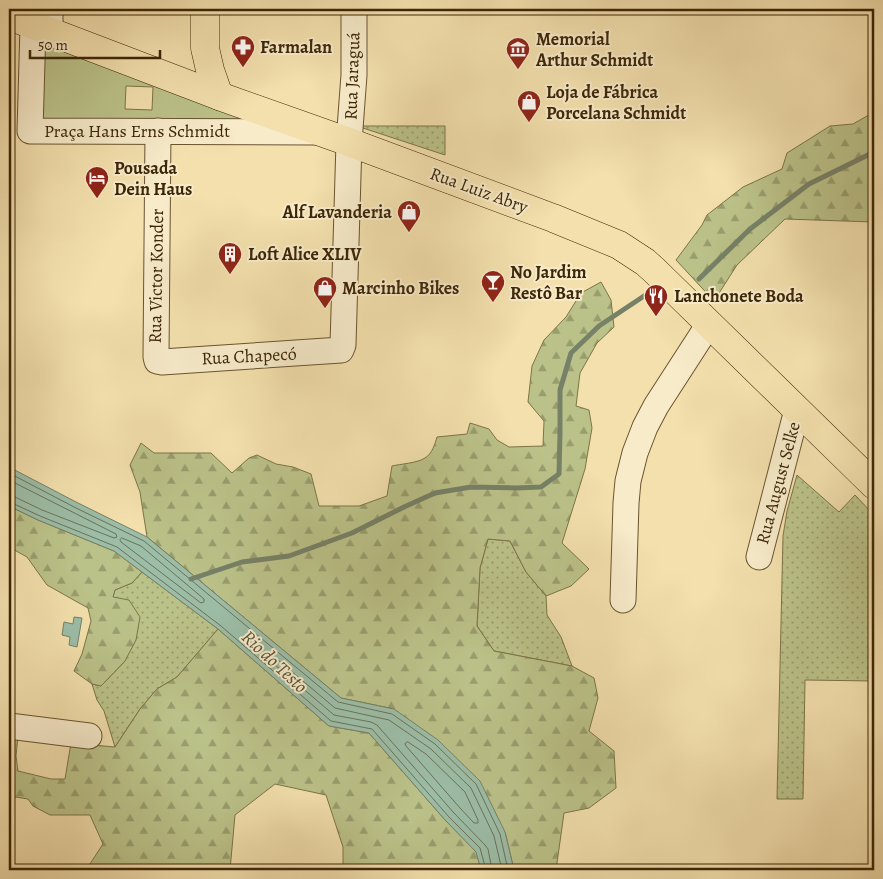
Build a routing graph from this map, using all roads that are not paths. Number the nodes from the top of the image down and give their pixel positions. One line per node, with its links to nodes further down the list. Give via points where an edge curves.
1 (206, 9): 4 (main road)
2 (354, 9): 9 (street, Rua Jaraguá)
3 (35, 20): 5 (main road, Rua Luiz Abry); 7 (street, Praça Hans Erns Schmidt, via 30,131)
4 (205, 48): 5 (main road, via 197,66 191,70); 6 (main road)
5 (160, 74): 6 (main road, Rua Luiz Abry)
6 (219, 96): 8 (main road, Rua Luiz Abry)
7 (158, 131): 8 (street, Praça Hans Erns Schmidt); 12 (street, Rua Victor Konder)
8 (320, 132): 9 (main road, Rua Luiz Abry)
9 (349, 142): 10 (main road, Rua Luiz Abry, via 619,245 645,262); 11 (street, Rua Jaraguá)
10 (709, 324): 13 (main road, Rua Luiz Abry); 16 (street, via 656,406 635,453 626,503)
11 (341, 350): 12 (street, Rua Chapecó)
12 (157, 361)
13 (797, 410): 14 (main road, Rua Luiz Abry); 15 (street, Rua August Selke)
14 (874, 485)
15 (758, 557)
16 (624, 600)
17 (9, 726): 18 (street)
18 (89, 736)

